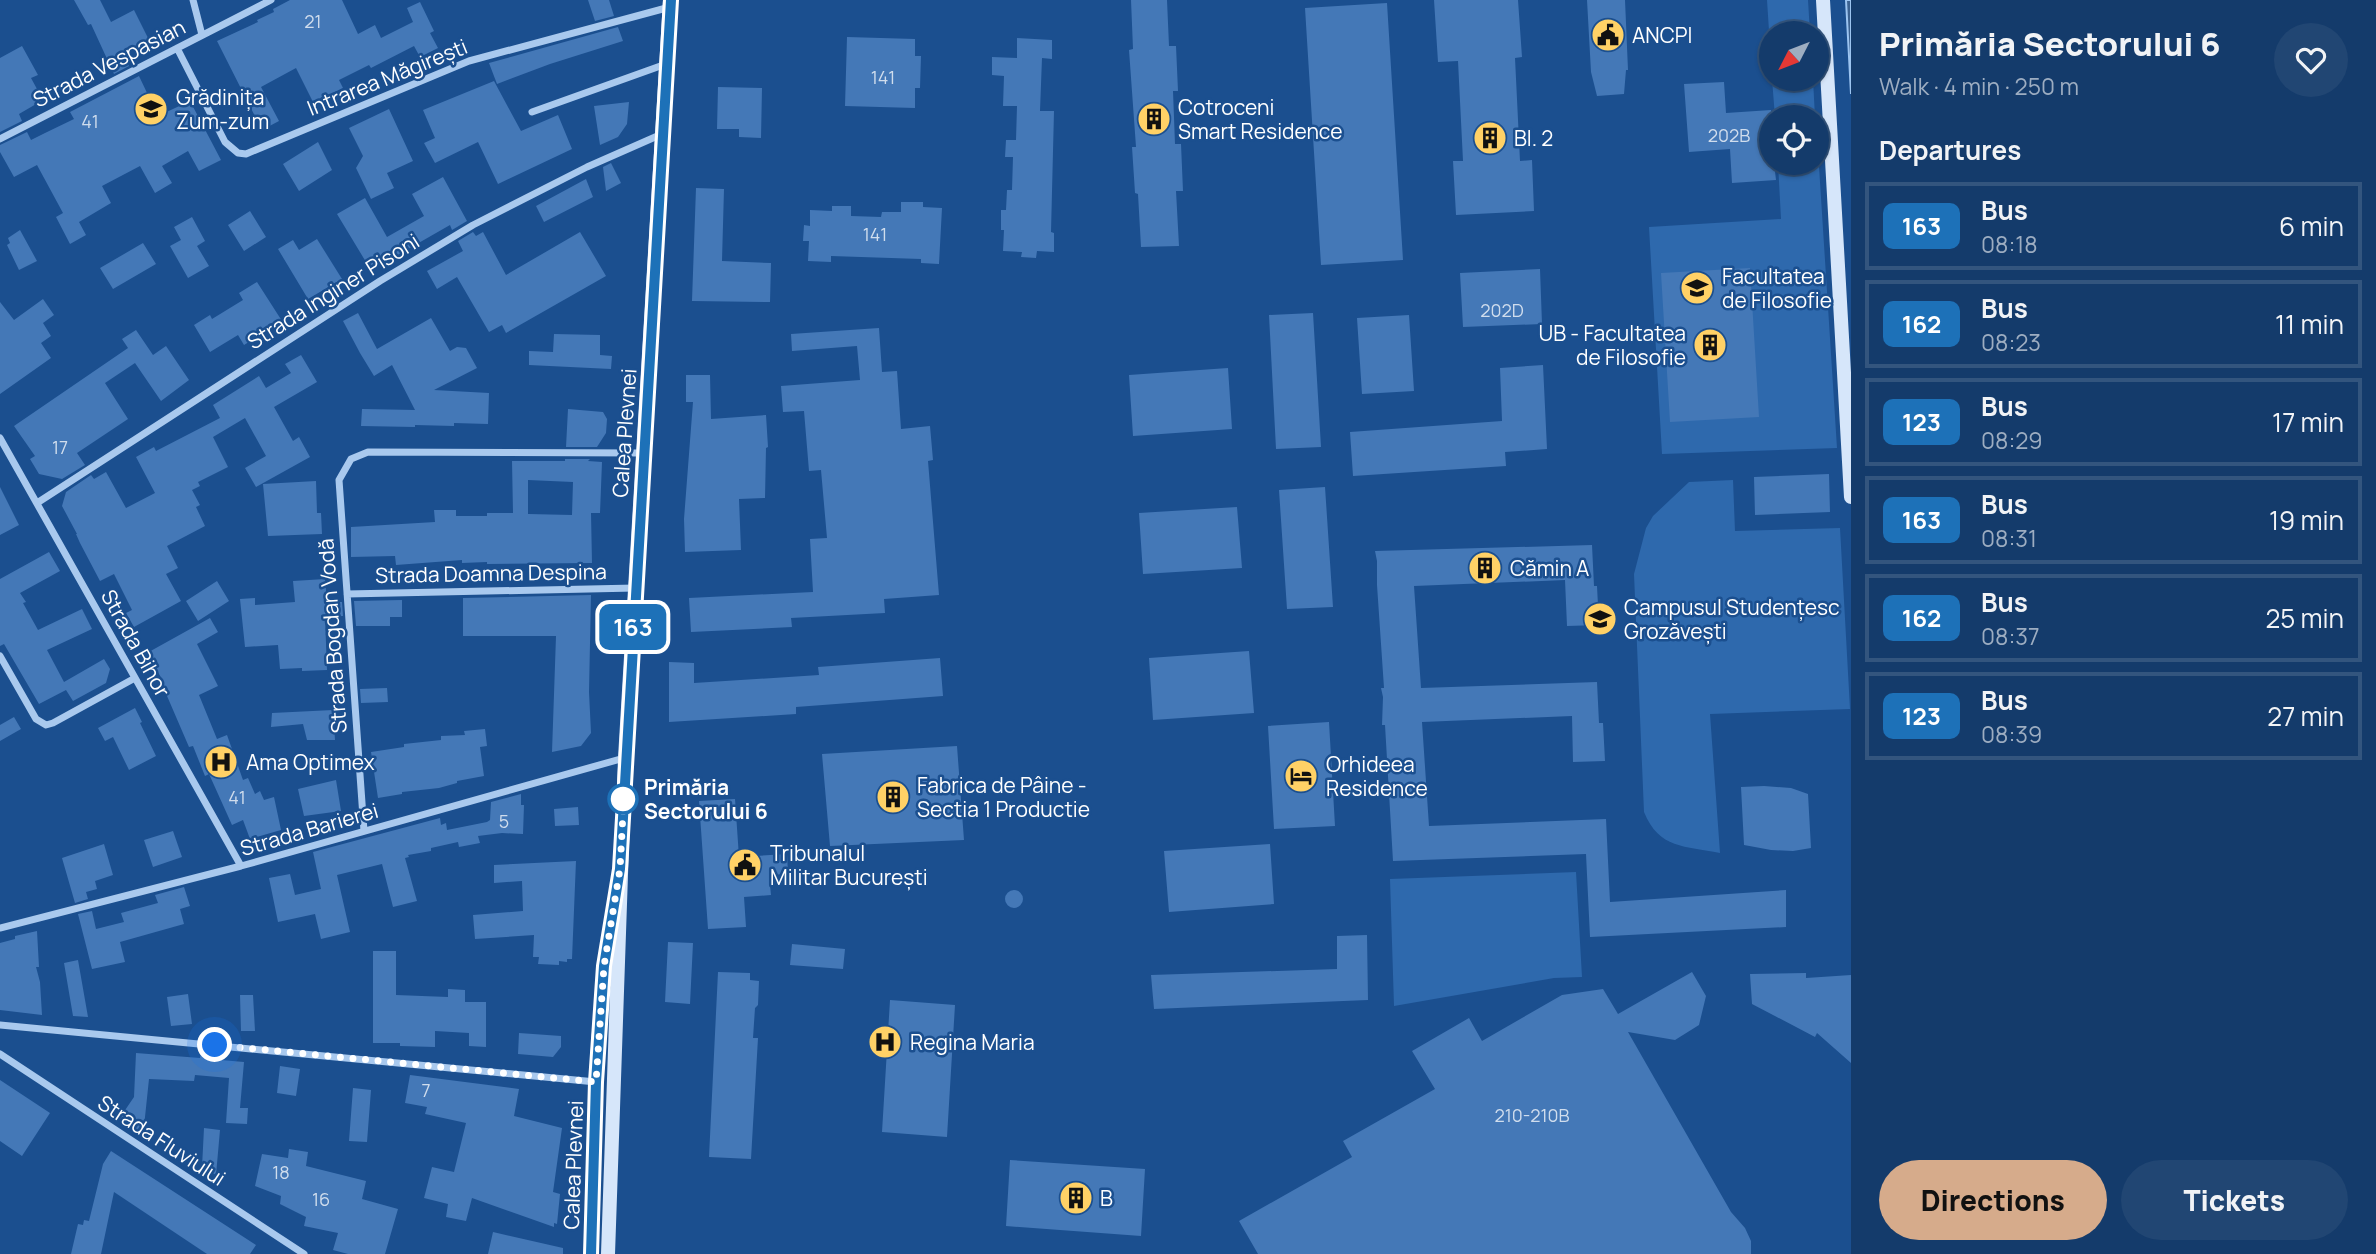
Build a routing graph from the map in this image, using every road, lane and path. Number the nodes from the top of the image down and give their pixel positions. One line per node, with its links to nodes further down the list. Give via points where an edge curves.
1 (193, 0): 5 (street)
2 (271, 0): 5 (street, Strada Vespasian)
3 (1823, 0): 13 (main road)
4 (670, 4): 6 (street, Intrarea Măgirești, via 469,61 246,154 225,142); 7 (main road, Calea Plevnei)
5 (202, 35): 6 (street, Strada Vespasian)
6 (177, 48): 10 (street, Strada Vespasian)
7 (667, 64): 8 (street); 9 (main road, Calea Plevnei)
8 (532, 111)
9 (663, 134): 12 (main road, Calea Plevnei); 14 (street, Strada Inginer Pisoni, via 473,225)
10 (0, 139)
11 (0, 438): 14 (street, Strada Bihor)
12 (643, 453): 15 (main road, Calea Plevnei); 16 (street, Strada Bogdan Vodă, via 368,452 351,459 338,480)
13 (1851, 497)
14 (37, 503): 18 (street, Strada Bihor)
15 (635, 588): 16 (street, Strada Doamna Despina); 19 (main road, Calea Plevnei)
16 (347, 594): 20 (street, Strada Bogdan Vodă)
17 (0, 656): 18 (street, via 36,719 46,725)
18 (135, 678): 21 (street, Strada Bihor)
19 (625, 758): 20 (street, Strada Barierei); 22 (main road, Calea Plevnei)
20 (364, 831): 21 (street, Strada Barierei)
21 (241, 866): 23 (street, Strada Barierei)
22 (620, 869): 26 (main road, Calea Plevnei, via 604,966); 27 (main road, Calea Plevnei)
23 (0, 928)
24 (0, 1025): 26 (street)
25 (0, 1054): 28 (street, Strada Fluviului)
26 (596, 1082): 29 (main road, Calea Plevnei)
27 (609, 1226): 30 (main road, Calea Plevnei); 31 (main road, Calea Plevnei)
28 (304, 1254)
29 (591, 1254)
30 (608, 1254)
31 (614, 1254)

